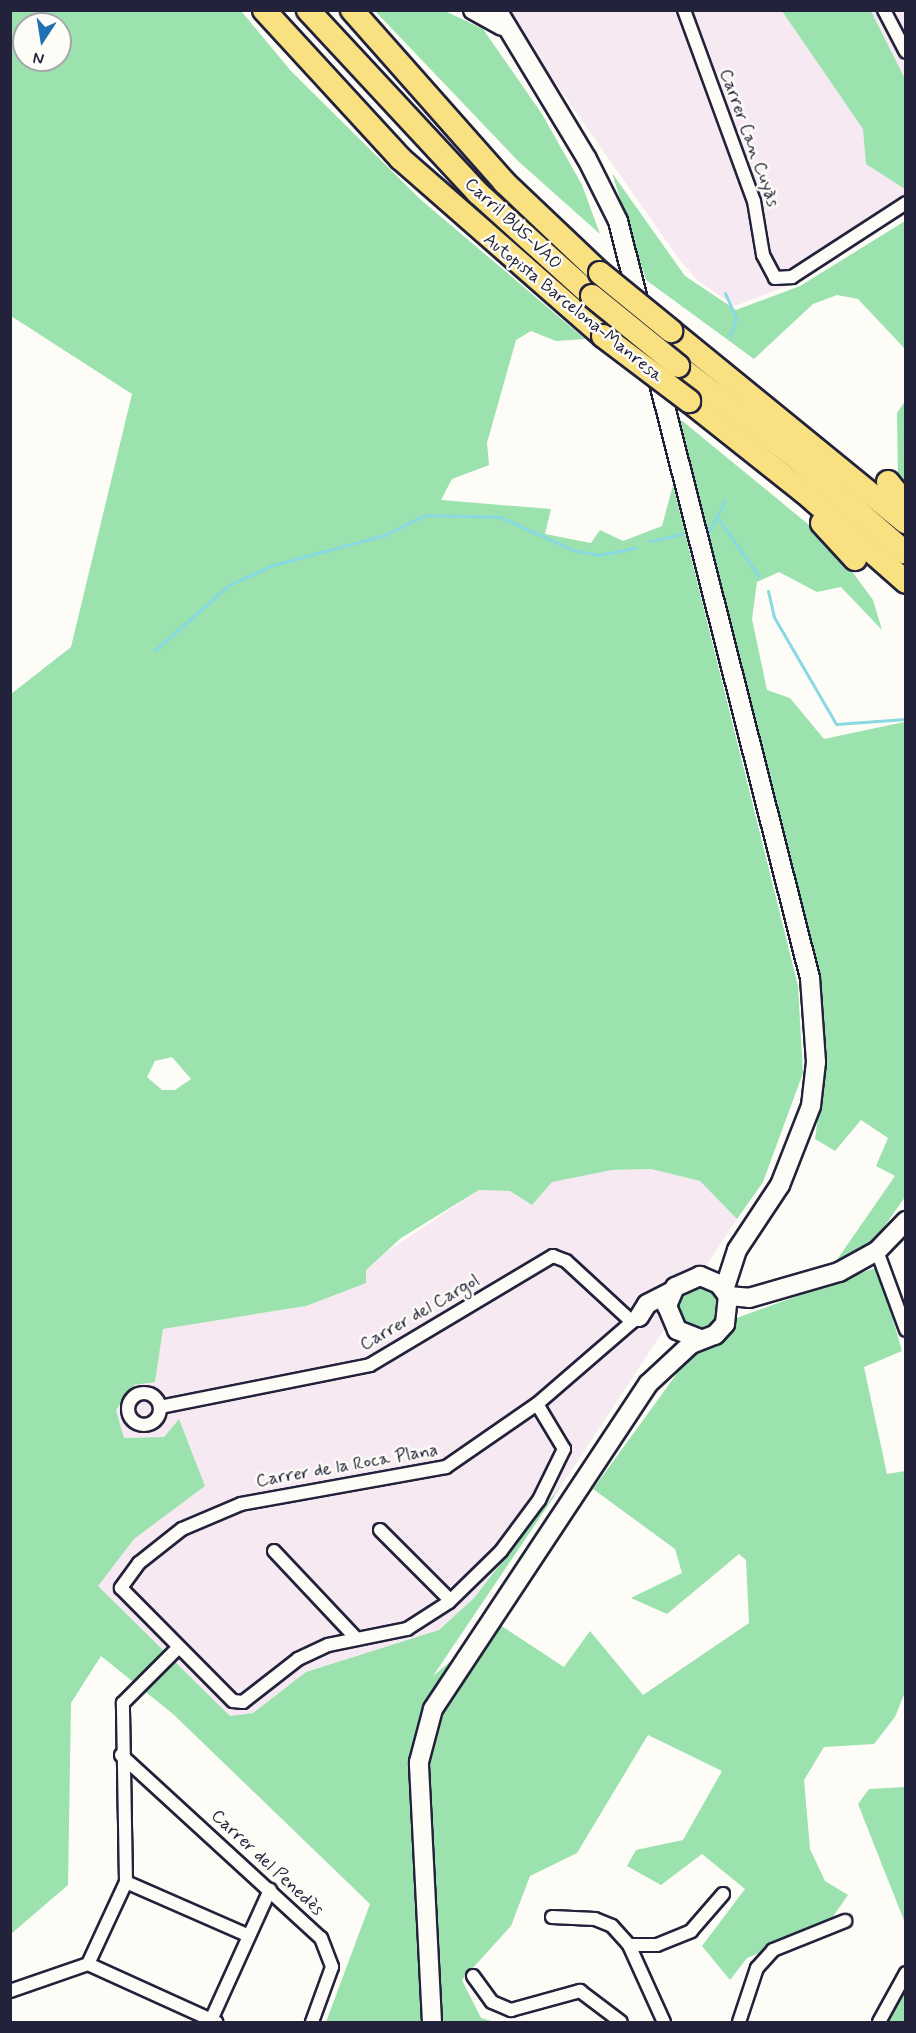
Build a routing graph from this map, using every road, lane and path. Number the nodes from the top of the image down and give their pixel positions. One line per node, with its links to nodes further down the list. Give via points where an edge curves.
1 (264, 10): 15 (highway, Autopista Barcelona-Manresa, bridge, via 409,166 603,336)
2 (291, 10): 11 (highway, via 356,84)
3 (308, 10): 11 (highway, Carril BUS-VAO)
4 (326, 10): 11 (highway)
5 (352, 10): 13 (highway, bridge, via 504,182 609,280)
6 (473, 10): 9 (main road)
7 (684, 10): 12 (street, Carrer Can Cuyàs, via 754,201 763,255 775,278 792,277)
8 (884, 10): 10 (street)
9 (500, 18): 23 (main road, via 565,122 618,221 810,978 816,1040 811,1106 780,1185)
10 (906, 52)
11 (478, 193): 19 (highway, Carril BUS-VAO, bridge, via 592,296 800,460)
12 (906, 203)
13 (669, 325): 14 (highway); 18 (highway)
14 (744, 374)
15 (741, 441): 20 (highway); 21 (highway, Autopista Barcelona-Manresa)
16 (888, 482): 17 (highway)
17 (906, 504)
18 (906, 523)
19 (906, 553)
20 (855, 559)
21 (906, 582)
22 (902, 1229): 24 (main road)
23 (737, 1250): 25 (main road); 28 (main road)
24 (877, 1251): 26 (main road); 32 (street)
25 (700, 1276): 27 (main road, via 680,1282); 28 (main road)
26 (793, 1288): 28 (main road, via 749,1298); 29 (main road)
27 (671, 1292): 30 (main road, via 647,1304); 31 (main road)
28 (726, 1293): 29 (main road)
29 (729, 1315): 33 (main road, via 721,1330)
30 (635, 1320): 31 (main road); 35 (street, Carrer de la Roca Plana); 36 (street, Carrer del Cargol, via 566,1261 553,1256 370,1365)
31 (673, 1324): 33 (main road); 34 (main road)
32 (906, 1330)
33 (701, 1339): 34 (main road)
34 (671, 1359): 56 (main road, via 648,1384 433,1710 419,1762)
35 (537, 1404): 39 (street, via 564,1449 559,1466 501,1551); 41 (street, Carrer de la Roca Plana, via 446,1467 301,1489 241,1504 182,1529 139,1563 120,1588)
36 (160, 1407)
37 (380, 1530): 39 (street)
38 (274, 1551): 40 (street)
39 (450, 1600): 40 (street, via 407,1629)
40 (357, 1639): 41 (street, via 298,1659 243,1702 233,1701)
41 (178, 1648): 42 (street, via 123,1703)
42 (121, 1755): 43 (street); 44 (street, Carrer del Penedès)
43 (126, 1882): 48 (street); 50 (street)
44 (270, 1890): 48 (street); 55 (street, Carrer del Penedès, via 329,1951 328,1985)
45 (723, 1894): 49 (street, via 682,1937)
46 (552, 1917): 49 (street, via 604,1922)
47 (845, 1921): 59 (street, via 773,1950 757,1968)
48 (249, 1936): 54 (street)
49 (629, 1945): 58 (street)
50 (88, 1964): 53 (street); 54 (street)
51 (906, 1973): 60 (street)
52 (473, 1976): 57 (street, via 486,1997 511,2010 580,1990)
53 (10, 1991)
54 (214, 2021)
55 (312, 2022)
56 (432, 2022)
57 (621, 2022)
58 (664, 2022)
59 (739, 2022)
60 (879, 2022)

